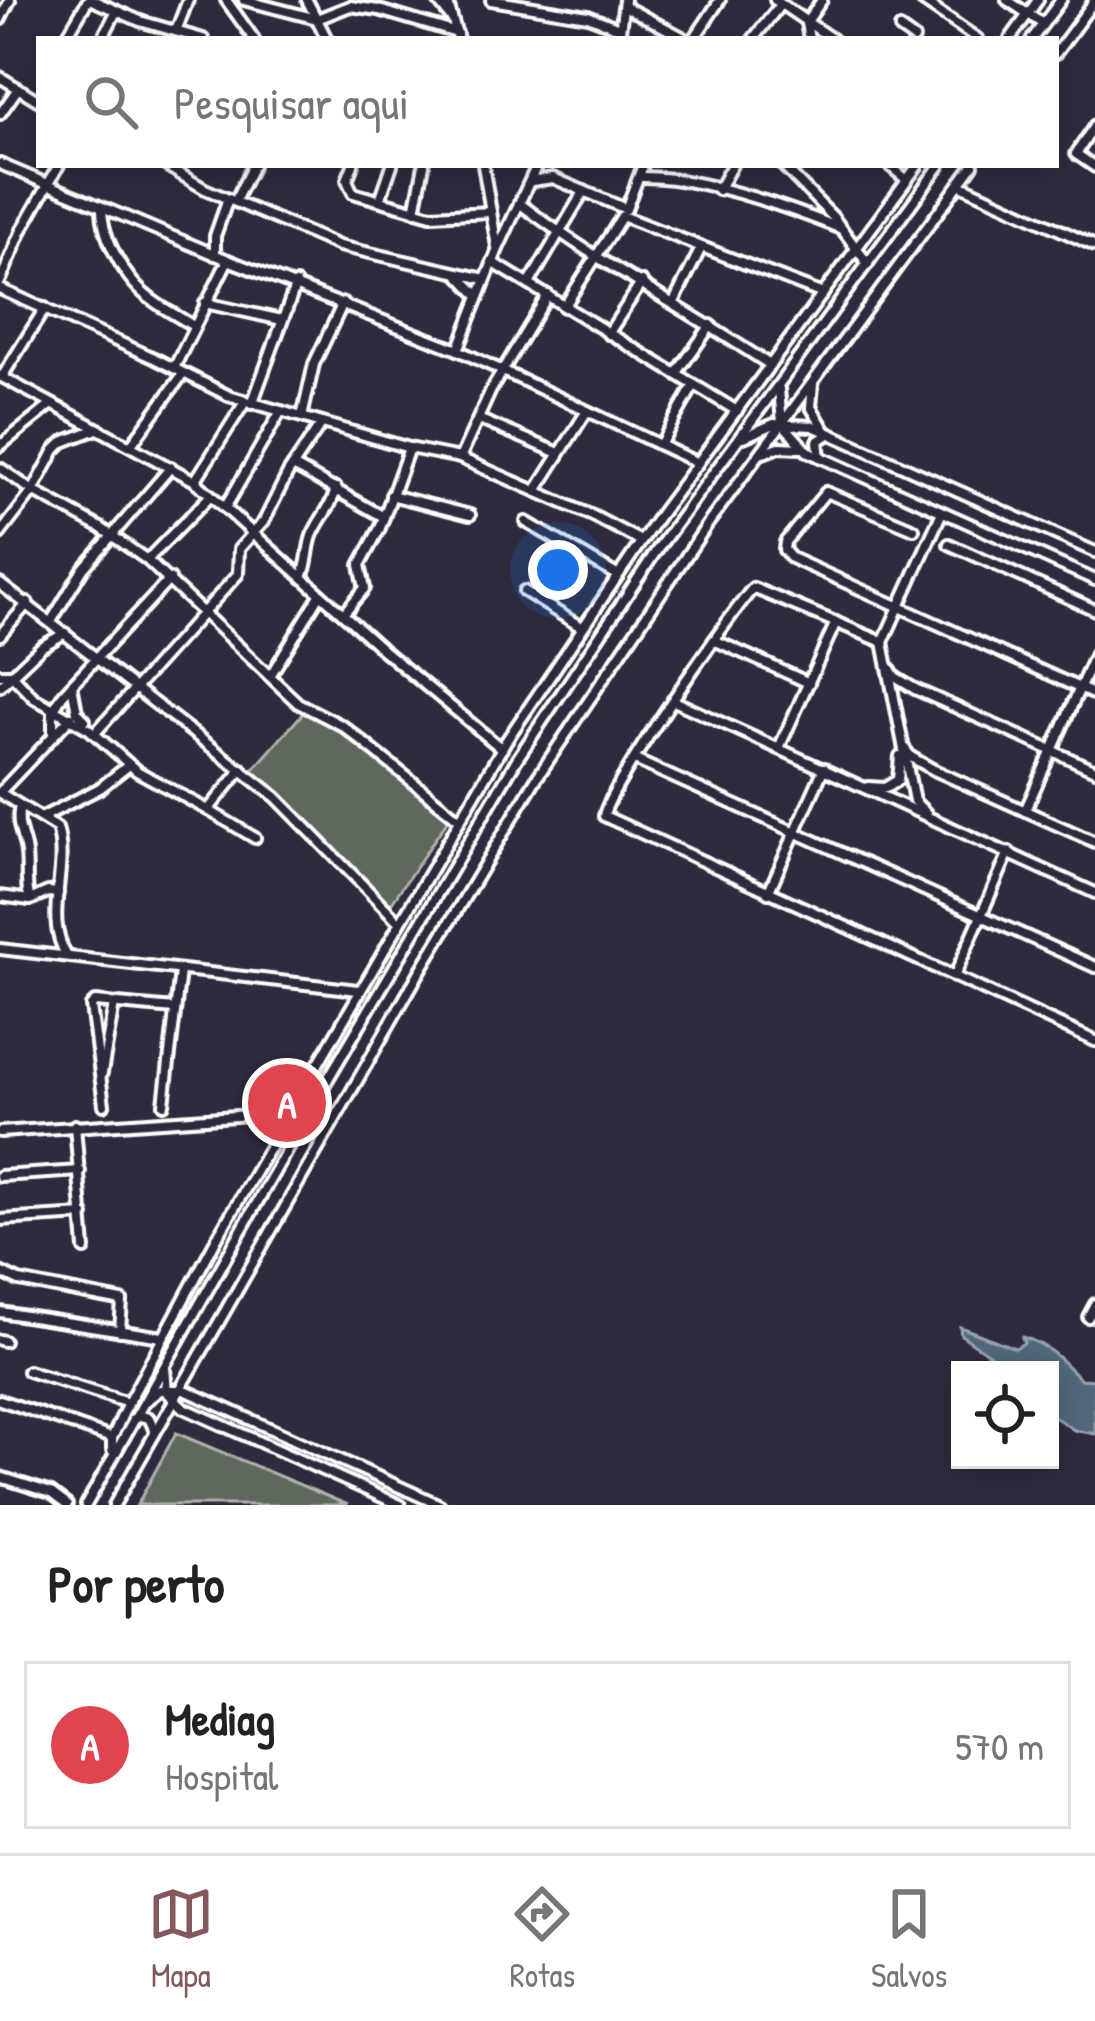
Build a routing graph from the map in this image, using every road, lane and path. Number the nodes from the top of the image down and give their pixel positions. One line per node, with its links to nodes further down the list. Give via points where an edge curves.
1 (10, 0): 22 (street)
2 (90, 0): 19 (street); 30 (street)
3 (188, 0): 28 (street)
4 (226, 0): 33 (street)
5 (244, 0): 18 (street)
6 (436, 0): 23 (street)
7 (447, 0): 23 (street)
8 (496, 0): 29 (street, via 587,16)
9 (720, 0): 37 (street)
10 (822, 0): 24 (street)
11 (920, 0): 42 (street)
12 (1007, 0): 20 (street)
13 (1038, 0): 20 (street)
14 (1061, 0): 25 (street)
15 (1095, 0): 26 (street)
16 (778, 2): 24 (street); 38 (street)
17 (624, 3): 29 (street); 36 (street)
18 (314, 7): 34 (street); 35 (street, via 394,14)
19 (116, 12): 28 (street); 31 (street)
20 (1028, 14): 25 (street); 43 (street)
21 (1095, 18): 26 (street)
22 (0, 20)
23 (454, 22): 35 (street)
24 (806, 23): 39 (street); 40 (street)
25 (1043, 24): 44 (street)
26 (1074, 28): 45 (street)
27 (900, 29): 41 (street)
28 (176, 31): 32 (street)
29 (619, 33)
30 (67, 36)
31 (104, 36)
32 (193, 36)
33 (252, 36)
34 (326, 36)
35 (458, 36)
36 (684, 36)
37 (692, 36)
38 (754, 36)
39 (809, 36)
40 (827, 36)
41 (910, 36)
42 (974, 36)
43 (1012, 36)
44 (1034, 36)
45 (1059, 49)
46 (0, 77): 47 (street)
47 (17, 91): 48 (street); 49 (street)
48 (36, 99)
49 (0, 114)
50 (1095, 124): 52 (street, via 1076,154)
51 (0, 164): 71 (street)
52 (1095, 167)
53 (58, 168): 71 (street)
54 (171, 168): 75 (street)
55 (251, 168): 75 (street)
56 (351, 168): 76 (street, via 349,190)
57 (391, 168): 76 (street)
58 (423, 168): 79 (street)
59 (484, 168): 80 (street)
60 (536, 168): 70 (street)
61 (643, 168): 68 (street)
62 (730, 168): 73 (street)
63 (785, 168): 82 (street)
64 (893, 168): 69 (street)
65 (916, 168): 69 (street)
66 (938, 168): 92 (street)
67 (971, 168): 72 (street)
68 (640, 176): 73 (street); 81 (street)
69 (907, 180): 86 (street)
70 (531, 181): 74 (street, via 553,178); 77 (street)
71 (50, 184): 78 (street); 98 (street)
72 (958, 184): 84 (street); 113 (street)
73 (718, 190): 82 (street)
74 (584, 191): 81 (street); 83 (street)
75 (231, 200): 89 (street); 93 (street, via 339,247)
76 (380, 200): 79 (street)
77 (519, 203): 83 (street); 87 (street)
78 (102, 208): 89 (street); 109 (street, via 104,231 135,282)
79 (415, 212): 80 (street)
80 (491, 212): 87 (street)
81 (624, 212): 85 (street); 88 (street)
82 (842, 229): 86 (street)
83 (560, 235): 88 (street); 97 (street)
84 (1095, 246)
85 (701, 248): 99 (street); 102 (street)
86 (859, 248): 92 (street); 99 (street)
87 (498, 249): 91 (street)
88 (597, 254): 95 (street); 105 (street)
89 (215, 255): 90 (street)
90 (228, 260): 96 (street); 103 (street)
91 (492, 262): 94 (street); 97 (street)
92 (868, 265): 111 (street)
93 (457, 273): 94 (street); 100 (street)
94 (485, 279): 100 (street)
95 (642, 282): 102 (street); 110 (street)
96 (296, 284): 104 (street); 107 (street)
97 (529, 284): 101 (street)
98 (0, 285): 106 (street)
99 (823, 294): 114 (street)
100 (478, 295): 112 (street)
101 (548, 295): 105 (street); 116 (street)
102 (674, 302): 108 (street)
103 (206, 303): 107 (street); 109 (street)
104 (343, 303): 112 (street); 127 (street, via 314,364)
105 (564, 307): 110 (street)
106 (45, 308): 115 (street); 118 (street)
107 (282, 320): 122 (street)
108 (711, 325): 114 (street); 117 (street)
109 (194, 326): 115 (street)
110 (608, 334): 117 (street)
111 (806, 349): 113 (street, via 808,367); 120 (street)
112 (458, 350): 116 (street)
113 (826, 364): 119 (street)
114 (770, 365): 126 (street)
115 (178, 371): 122 (street); 133 (street)
116 (503, 371): 125 (street); 128 (street)
117 (676, 374): 121 (street)
118 (1, 377): 123 (street)
119 (814, 380): 130 (street); 132 (street, via 813,414)
120 (782, 382): 130 (street); 141 (street)
121 (694, 385): 126 (street); 134 (street)
122 (248, 403): 124 (street); 148 (street)
123 (51, 404): 131 (street); 135 (street)
124 (281, 411): 127 (street); 154 (street)
125 (587, 411): 134 (street); 138 (street)
126 (736, 411): 143 (street)
127 (302, 416): 129 (street)
128 (478, 419): 138 (street); 140 (street)
129 (321, 424): 136 (street); 145 (street)
130 (782, 424): 132 (street); 137 (street); 141 (street, via 750,433); 142 (street)
131 (97, 429): 133 (street); 150 (street, via 63,442)
132 (831, 434): 139 (street, via 818,441); 165 (street)
133 (131, 445): 144 (street)
134 (660, 445): 143 (street)
135 (0, 446)
136 (409, 448): 140 (street); 153 (street)
137 (807, 451): 139 (street); 142 (street, via 779,447)
138 (560, 453): 151 (street)
139 (820, 457): 155 (street)
140 (460, 458): 151 (street)
141 (722, 460): 147 (street, via 740,457); 253 (street, via 517,758)
142 (753, 462): 147 (street)
143 (698, 463): 163 (street)
144 (171, 466): 148 (street); 161 (street)
145 (292, 466): 149 (street); 162 (street)
146 (0, 468): 150 (street)
147 (743, 475): 268 (street, via 540,772)
148 (195, 481): 152 (street)
149 (336, 488): 157 (street); 168 (street)
150 (33, 491): 160 (street); 161 (street)
151 (536, 491): 163 (street)
152 (212, 495): 154 (street); 166 (street)
153 (391, 495): 156 (street); 157 (street)
154 (225, 508): 162 (street)
155 (942, 512): 170 (street); 175 (street)
156 (470, 514)
157 (384, 517): 178 (street, via 360,565 365,588)
158 (526, 522): 167 (street)
159 (914, 529): 175 (street, via 829,491 784,545 791,558)
160 (0, 533)
161 (112, 535): 166 (street); 179 (street)
162 (253, 535): 168 (street); 177 (street, via 239,549 238,574)
163 (641, 541): 167 (street)
164 (949, 544): 176 (street)
165 (1095, 552)
166 (147, 560): 169 (street)
167 (617, 575): 181 (street)
168 (302, 577): 173 (street)
169 (170, 579): 177 (street); 187 (street)
170 (1095, 580)
171 (0, 584): 174 (street)
172 (524, 591): 181 (street)
173 (320, 595): 178 (street); 193 (street)
174 (28, 603): 179 (street); 182 (street)
175 (899, 607): 185 (street); 199 (street)
176 (1095, 610)
177 (205, 612): 193 (street); 197 (street)
178 (343, 615): 210 (street)
179 (52, 620): 183 (street)
180 (836, 622): 184 (street, via 757,587); 185 (street); 194 (street)
181 (581, 627): 210 (street)
182 (2, 630)
183 (67, 632): 187 (street); 192 (street)
184 (714, 640): 194 (street); 201 (street)
185 (883, 642): 188 (street)
186 (1095, 654): 199 (street)
187 (98, 657): 189 (street); 190 (street)
188 (886, 661): 198 (street); 202 (street)
189 (108, 665): 190 (street); 197 (street)
190 (88, 667): 195 (street)
191 (0, 674): 192 (street)
192 (11, 674): 196 (street); 203 (street)
193 (270, 676): 227 (street)
194 (809, 683): 209 (street)
195 (72, 684): 203 (street); 205 (street)
196 (0, 686)
197 (136, 688): 204 (street); 215 (street)
198 (915, 688): 202 (street); 211 (street)
199 (1080, 688): 200 (street); 211 (street)
200 (1095, 695)
201 (674, 701): 209 (street); 212 (street)
202 (894, 707): 208 (street)
203 (53, 710): 205 (street); 207 (street)
204 (111, 714): 205 (street); 206 (street)
205 (79, 720): 206 (street); 207 (street)
206 (95, 733): 213 (street)
207 (53, 734): 220 (street)
208 (899, 736): 216 (street, via 908,754); 218 (street); 221 (street)
209 (779, 748): 214 (street)
210 (502, 749): 227 (street)
211 (1052, 751): 217 (street); 225 (street)
212 (635, 760): 229 (street); 235 (street, via 605,818)
213 (129, 765): 224 (street); 226 (street)
214 (824, 768): 219 (street); 229 (street)
215 (242, 769): 224 (street); 239 (street)
216 (934, 770): 221 (street, via 917,768); 225 (street)
217 (1095, 770)
218 (894, 783): 219 (street); 221 (street); 222 (street, via 888,793)
219 (861, 785): 222 (street)
220 (2, 787): 223 (street)
221 (912, 790): 222 (street, via 910,801); 228 (street, via 916,806)
222 (896, 804): 228 (street)
223 (20, 806): 226 (street); 237 (street)
224 (208, 810): 230 (street)
225 (1024, 811): 231 (street)
226 (41, 818): 234 (street, via 60,839)
227 (459, 819): 239 (street)
228 (939, 820): 232 (street)
229 (795, 832): 235 (street); 238 (street)
230 (255, 838)
231 (1095, 842)
232 (1009, 852): 233 (street); 238 (street)
233 (1095, 891)
234 (58, 893): 237 (street); 241 (street, via 55,917)
235 (768, 893): 244 (street)
236 (0, 896): 237 (street)
237 (30, 900)
238 (981, 916): 242 (street); 244 (street)
239 (398, 922): 245 (street)
240 (0, 949): 241 (street)
241 (68, 958): 243 (street)
242 (1095, 968)
243 (180, 971): 245 (street); 247 (street)
244 (954, 977): 248 (street)
245 (358, 990): 252 (street)
246 (113, 1004): 247 (street); 249 (street); 249 (street, via 91,1006)
247 (175, 1010): 251 (street)
248 (1095, 1041)
249 (101, 1081): 250 (street)
250 (104, 1105)
251 (164, 1105)
252 (293, 1110): 253 (street); 254 (street); 266 (street)
253 (309, 1111): 267 (street)
254 (75, 1125): 255 (street); 256 (street)
255 (0, 1132)
256 (80, 1171): 257 (street); 258 (street)
257 (0, 1176)
258 (84, 1215): 259 (street); 260 (street)
259 (0, 1220)
260 (86, 1249)
261 (0, 1272): 265 (street, via 122,1301)
262 (1095, 1304): 264 (street)
263 (0, 1312): 265 (street)
264 (1088, 1317)
265 (120, 1331): 266 (street)
266 (162, 1337): 276 (street)
267 (178, 1339): 268 (street, via 186,1352); 269 (street)
268 (201, 1351): 270 (street)
269 (167, 1358): 273 (street); 278 (street)
270 (195, 1360): 272 (street); 277 (street, via 194,1387)
271 (28, 1371): 276 (street)
272 (179, 1388): 273 (street); 275 (street); 277 (street)
273 (166, 1389): 275 (street); 278 (street)
274 (0, 1400): 282 (street)
275 (173, 1400): 279 (street); 281 (street)
276 (128, 1402): 282 (street)
277 (211, 1402): 289 (street)
278 (137, 1411): 280 (street)
279 (203, 1417): 281 (street, via 179,1414); 288 (street)
280 (132, 1420): 281 (street, via 145,1416); 283 (street)
281 (154, 1432): 287 (street)
282 (112, 1438): 283 (street)
283 (112, 1458): 286 (street)
284 (0, 1477): 285 (street)
285 (68, 1505)
286 (86, 1505)
287 (114, 1505)
288 (400, 1505)
289 (440, 1505)

